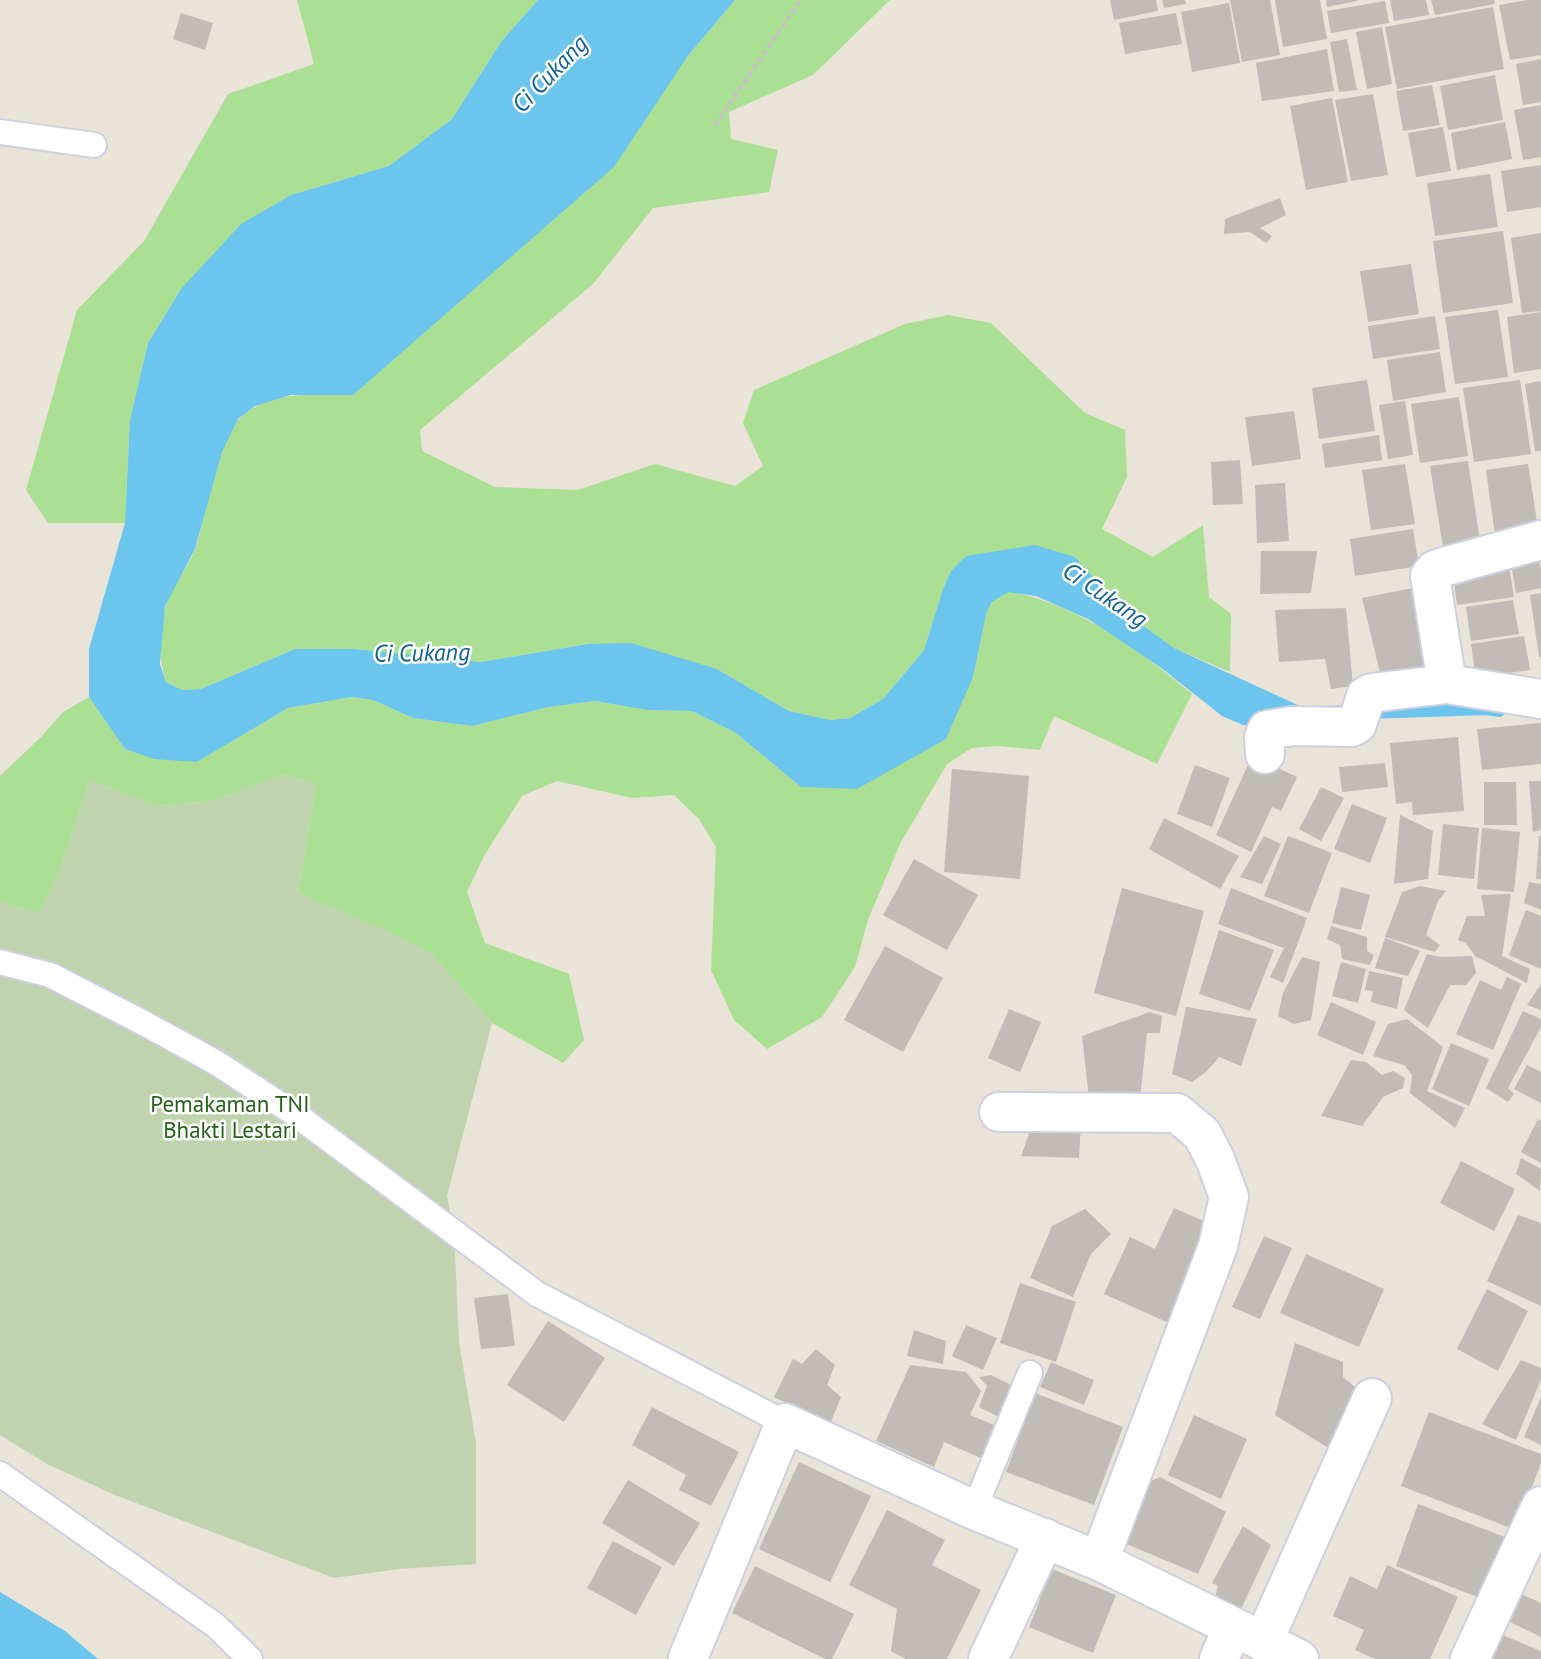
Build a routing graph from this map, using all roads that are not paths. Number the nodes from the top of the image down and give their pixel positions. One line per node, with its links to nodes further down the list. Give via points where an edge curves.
1 (0, 132): 2 (lane)
2 (94, 145)
3 (1541, 540): 4 (street, via 1443,567 1430,576)
4 (1447, 684): 5 (street); 6 (street, via 1371,693 1352,727 1267,730)
5 (1541, 699)
6 (1265, 754)
7 (0, 962): 11 (lane, via 50,975 215,1062 295,1114 537,1294)
8 (999, 1112): 16 (street, via 1177,1113 1202,1134 1229,1197 1218,1246)
9 (1030, 1374): 14 (lane)
10 (1372, 1398): 17 (street)
11 (785, 1423): 14 (street); 18 (street)
12 (0, 1475): 19 (lane, via 215,1626)
13 (1541, 1506): 22 (street)
14 (974, 1510): 15 (street)
15 (1045, 1538): 16 (street); 20 (street)
16 (1099, 1561): 17 (street)
17 (1238, 1643): 21 (street)
18 (688, 1658)
19 (250, 1659)
20 (988, 1659)
21 (1299, 1659)
22 (1469, 1659)

